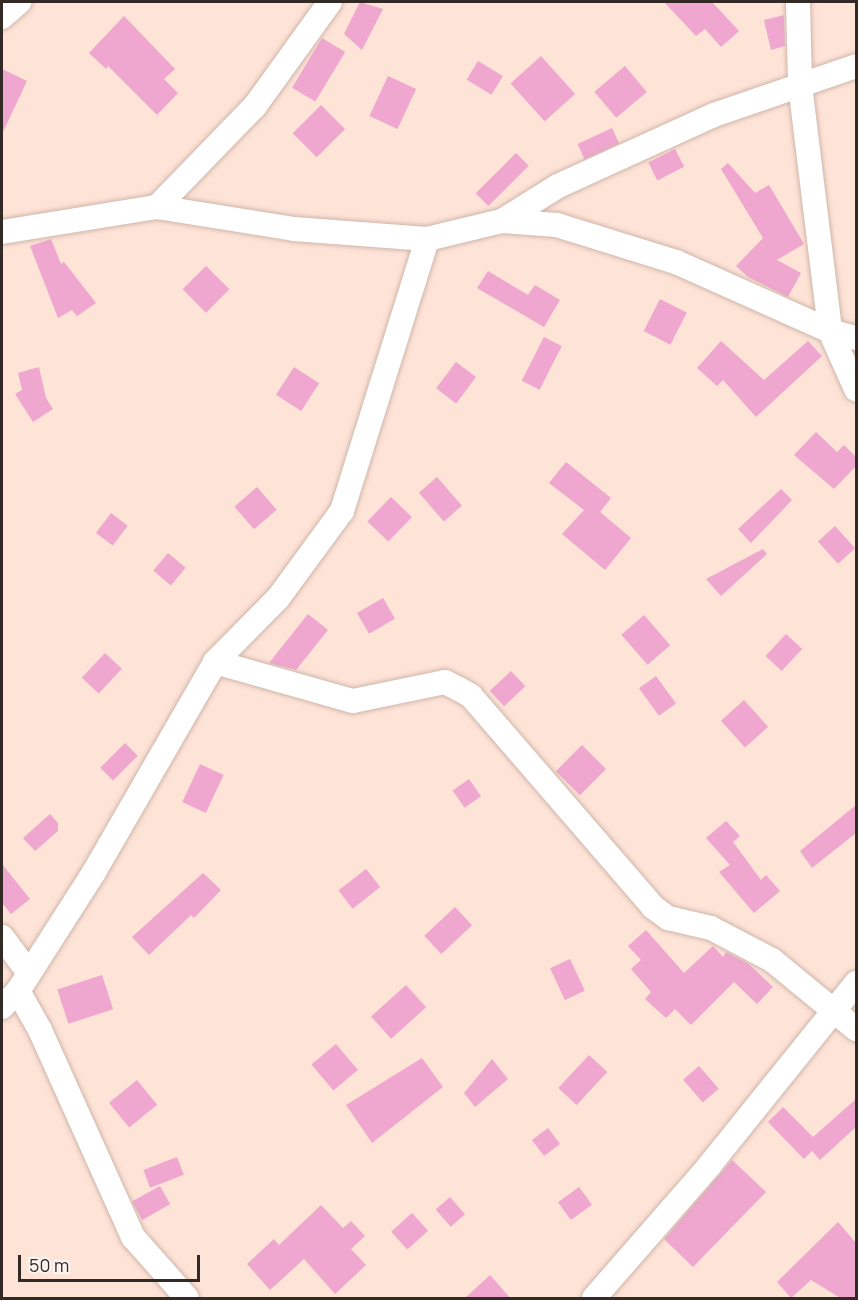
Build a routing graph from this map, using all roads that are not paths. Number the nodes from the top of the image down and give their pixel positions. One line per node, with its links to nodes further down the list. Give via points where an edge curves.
1 (19, 2): 4 (street)
2 (330, 2): 7 (street, via 255,106)
3 (798, 2): 6 (street)
4 (2, 17)
5 (856, 66): 6 (street)
6 (800, 85): 8 (street, via 714,115 558,186); 11 (street)
7 (157, 207): 9 (street); 10 (street, via 294,229)
8 (502, 221): 10 (street); 11 (street, via 557,225 676,262)
9 (2, 232)
10 (427, 239): 14 (street, via 342,512 279,597)
11 (830, 331): 12 (street); 13 (street)
12 (856, 338)
13 (856, 389)
14 (215, 662): 17 (street, via 94,872); 18 (street, via 353,701 445,682 459,689 471,696 653,907 668,918 711,928 772,960)
15 (2, 937): 17 (street)
16 (856, 983): 18 (street)
17 (16, 990): 20 (street, via 40,1030 133,1237)
18 (836, 1013): 19 (street); 21 (street)
19 (856, 1029)
20 (188, 1299)
21 (594, 1299)

